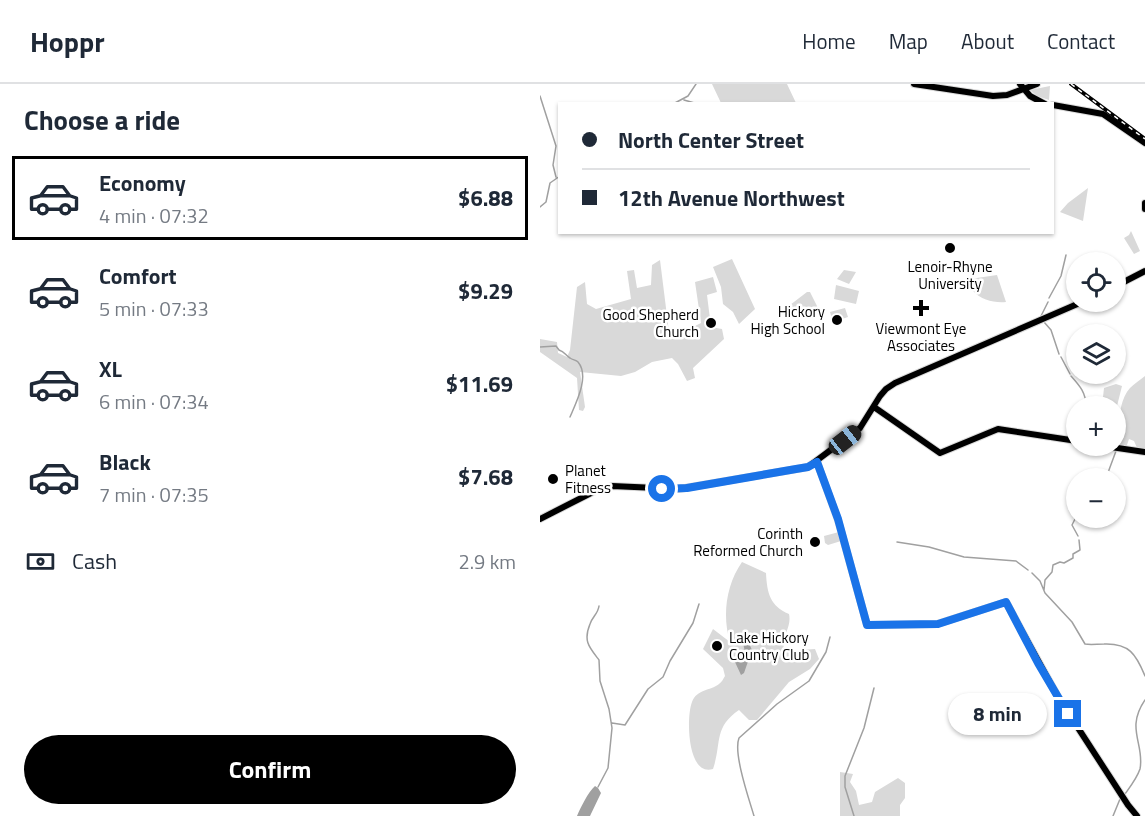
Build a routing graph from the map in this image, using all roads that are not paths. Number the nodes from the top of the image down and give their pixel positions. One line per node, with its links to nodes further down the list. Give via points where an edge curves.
1 (914, 84): 3 (main road, via 990,96 1004,95)
2 (1037, 84): 3 (main road)
3 (1022, 86): 4 (main road)
4 (1041, 102)
5 (1054, 105): 6 (main road, via 1106,115)
6 (1145, 143)
7 (1145, 203): 8 (main road)
8 (1145, 209)
9 (1145, 271): 10 (main road)
10 (1126, 281)
11 (1066, 309): 12 (main road, via 895,383)
12 (874, 407): 13 (main road, via 940,453 998,429); 16 (main road, via 860,428)
13 (1066, 439)
14 (1126, 449): 15 (main road)
15 (1145, 452)
16 (817, 462): 17 (main road, via 808,467 679,489 612,486); 18 (main road, via 838,519 867,625 938,624 1006,602 1058,697)
17 (540, 519)
18 (1137, 816)

